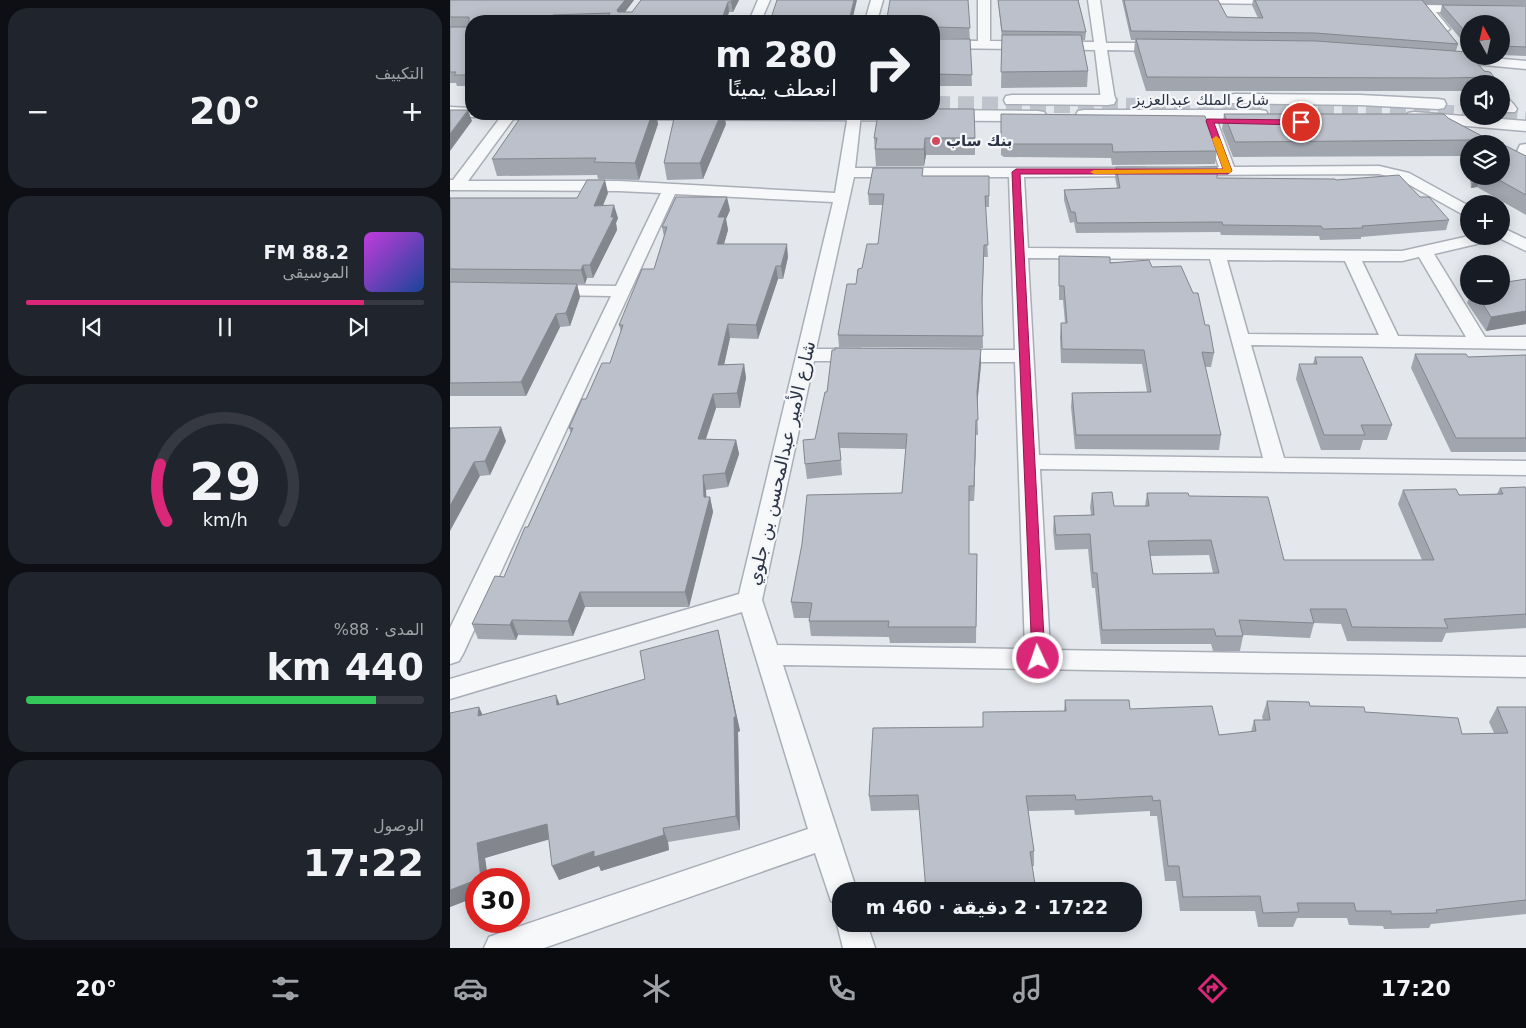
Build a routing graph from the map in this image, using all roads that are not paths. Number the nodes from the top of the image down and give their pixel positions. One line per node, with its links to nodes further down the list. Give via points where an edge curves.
1 (764, 0): 11 (street)
2 (877, 0): 12 (street)
3 (984, 0): 14 (street)
4 (1094, 0): 15 (street)
5 (1197, 0): 6 (street)
6 (1231, 0): 8 (street)
7 (1476, 0): 9 (street)
8 (1295, 1)
9 (1485, 10): 10 (street); 17 (street, via 1428,8)
10 (1526, 10)
11 (758, 15)
12 (873, 15)
13 (940, 44): 14 (street)
14 (984, 44): 15 (street)
15 (1100, 47): 16 (street); 27 (street)
16 (1177, 47)
17 (1460, 50)
18 (1430, 57): 19 (street)
19 (1460, 59)
20 (1510, 64): 22 (street)
21 (1472, 65): 23 (street)
22 (1526, 65)
23 (1478, 72)
24 (450, 99): 25 (street)
25 (465, 99)
26 (940, 100): 27 (street, شارع الملك عبدالعزيز)
27 (1108, 100): 28 (street, شارع الملك عبدالعزيز, via 1360,100)
28 (1460, 106)
29 (450, 112): 30 (street)
30 (465, 113)
31 (940, 116): 32 (street, شارع الملك عبدالعزيز)
32 (952, 116): 33 (street); 40 (street, شارع الملك عبدالعزيز, via 1354,116)
33 (1053, 119)
34 (1072, 119): 37 (street)
35 (505, 120): 49 (street)
36 (854, 120): 48 (street, شارع الأمير عبدالمحسن بن جلوي)
37 (1210, 121): 38 (street); 46 (street)
38 (1279, 122)
39 (1403, 126): 41 (street)
40 (1526, 126)
41 (1450, 128): 42 (street); 43 (street)
42 (1526, 134)
43 (1464, 135)
44 (1526, 149): 45 (street)
45 (1520, 162)
46 (1228, 171): 47 (street); 52 (street, via 1379,170 1404,176)
47 (1016, 172): 48 (street); 56 (street)
48 (846, 173): 51 (street, شارع الأمير عبدالمحسن بن جلوي)
49 (453, 185): 50 (street)
50 (670, 189): 51 (street); 61 (street)
51 (841, 198): 66 (street, شارع الأمير عبدالمحسن بن جلوي)
52 (1460, 208)
53 (1510, 239): 55 (street)
54 (1460, 244): 57 (street)
55 (1526, 246)
56 (1020, 252): 58 (street); 69 (street)
57 (1425, 252): 59 (street, via 1402,256); 64 (street)
58 (1217, 254): 59 (street); 62 (street)
59 (1351, 256): 63 (street)
60 (530, 290): 61 (street)
61 (620, 292): 74 (street)
62 (1240, 339): 63 (street); 71 (street)
63 (1391, 341): 64 (street)
64 (1479, 343): 65 (street)
65 (1526, 343)
66 (805, 355): 67 (street); 73 (street, شارع الأمير عبدالمحسن بن جلوي)
67 (875, 355)
68 (935, 356): 69 (street)
69 (1025, 356): 70 (street)
70 (1029, 462): 71 (street); 76 (street)
71 (1275, 464): 72 (street)
72 (1524, 471)
73 (750, 600): 75 (street, شارع الأمير عبدالمحسن بن جلوي); 78 (street)
74 (450, 654)
75 (767, 655): 76 (street); 79 (street, شارع الأمير عبدالمحسن بن جلوي)
76 (1038, 658): 77 (street)
77 (1526, 667)
78 (450, 689)
79 (824, 836): 80 (street, شارع الأمير عبدالمحسن بن جلوي); 82 (street)
80 (839, 882)
81 (854, 932): 83 (street)
82 (500, 948)
83 (859, 948)

